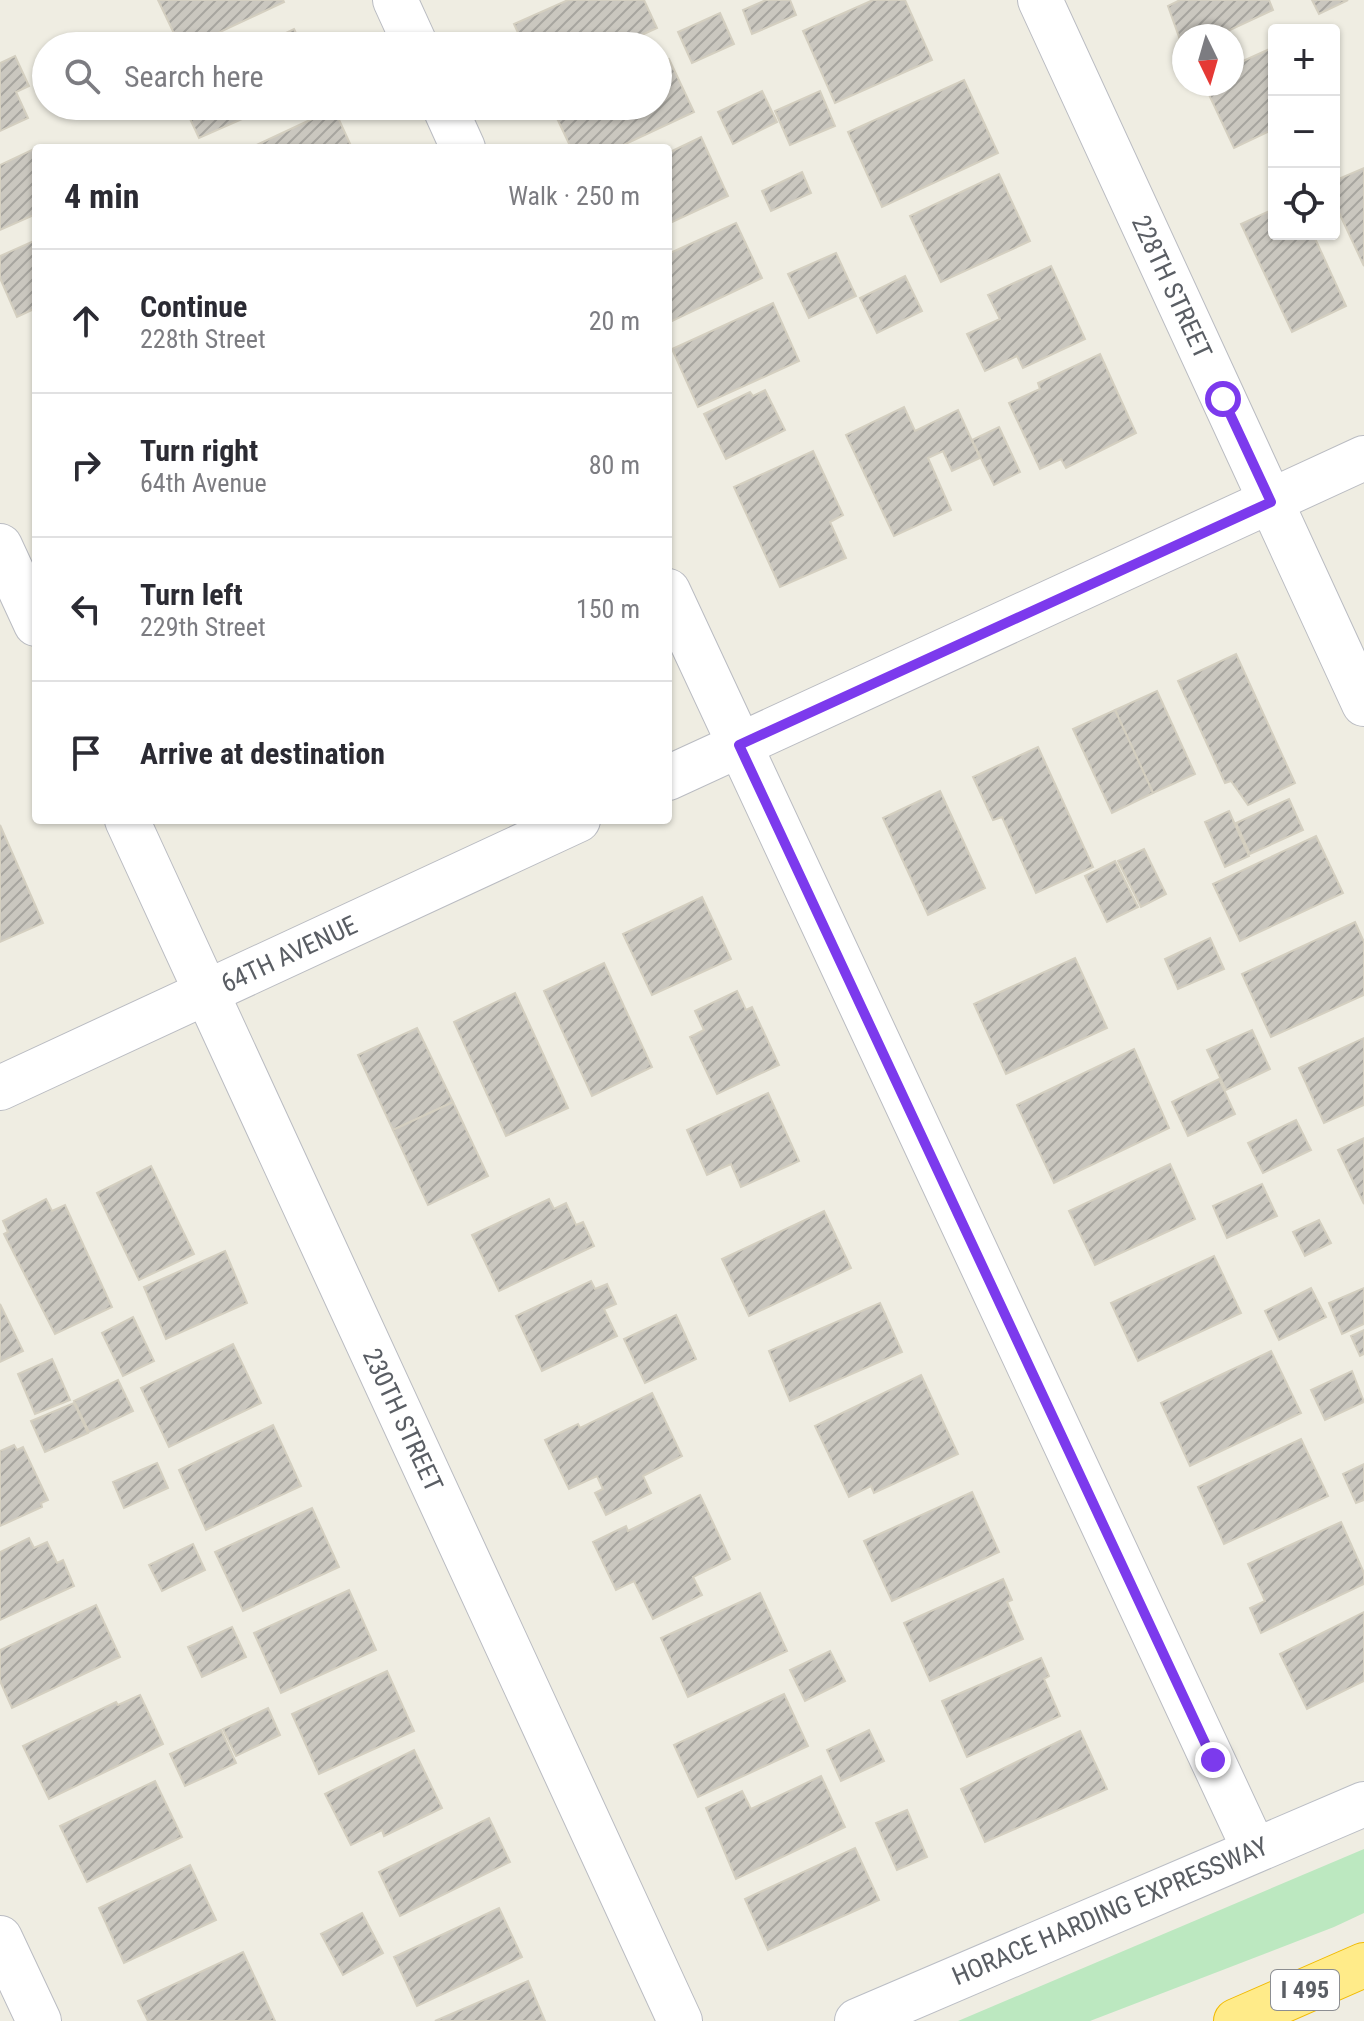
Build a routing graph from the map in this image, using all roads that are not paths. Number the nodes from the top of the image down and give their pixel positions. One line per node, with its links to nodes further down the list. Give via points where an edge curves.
1 (395, 0): 3 (street)
2 (1040, 0): 7 (street, 228TH STREET)
3 (410, 32)
4 (450, 120): 5 (street)
5 (461, 144)
6 (1364, 458): 7 (street)
7 (1271, 502): 11 (street, 228TH STREET); 12 (street)
8 (0, 546): 10 (street)
9 (672, 600): 12 (street)
10 (32, 615)
11 (1364, 704)
12 (739, 745): 13 (street); 19 (street)
13 (672, 776)
14 (129, 824): 16 (street, 230TH STREET)
15 (569, 824): 16 (street, 64TH AVENUE)
16 (206, 992): 17 (street, 64TH AVENUE); 24 (street, 230TH STREET)
17 (0, 1088)
18 (1364, 1804): 19 (street, HORACE HARDING EXPRESSWAY)
19 (1254, 1849): 25 (street, HORACE HARDING EXPRESSWAY)
20 (0, 1938): 23 (street)
21 (1364, 1965): 22 (highway, I 495)
22 (1238, 2019)
23 (39, 2021)
24 (680, 2021)
25 (857, 2021)

